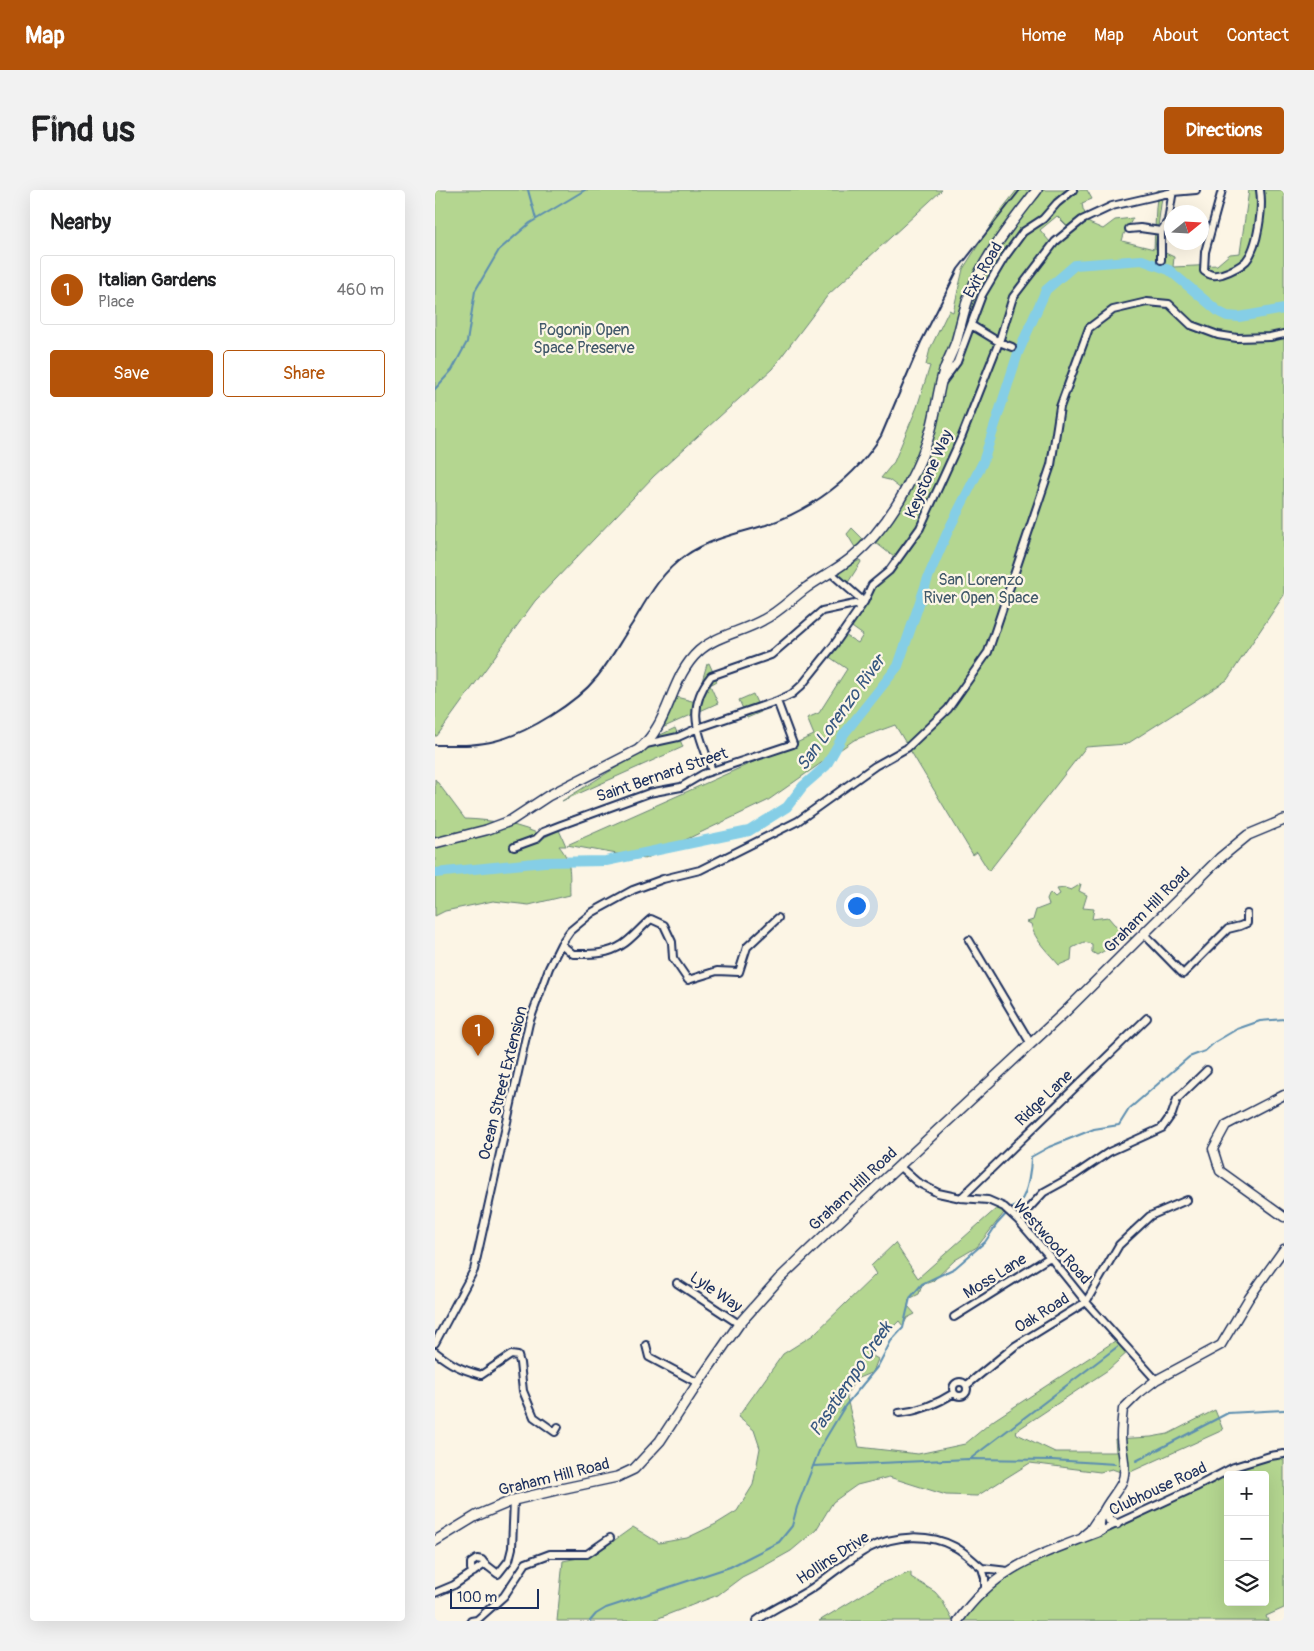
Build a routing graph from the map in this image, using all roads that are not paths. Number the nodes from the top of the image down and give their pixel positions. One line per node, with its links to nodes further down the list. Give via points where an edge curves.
1 (1037, 190): 14 (main road, via 978,274)
2 (1073, 190): 10 (street, Exit Road, via 1016,241 989,280)
3 (1196, 190): 6 (street, Keystone Way)
4 (1221, 190): 5 (street, via 1205,252 1205,271 1215,276 1229,272 1246,260 1252,250 1261,215)
5 (1260, 190)
6 (1173, 191): 8 (street, via 1168,221); 12 (street, Keystone Way, via 1112,206 1082,220 1055,242 1013,297)
7 (1129, 229): 8 (street)
8 (1161, 231): 9 (street)
9 (1161, 260)
10 (971, 325): 12 (street); 14 (street, Exit Road, via 957,362)
11 (1284, 334): 28 (street, Ocean Street Extension, via 1237,338 1219,335 1191,325 1169,304 1147,302 1113,310 1089,328 1060,407 1051,465 988,652 948,709 907,748 875,766 798,821 700,870 633,890 593,912)
12 (999, 342): 13 (street); 16 (street, Keystone Way, via 921,528 889,571 872,585)
13 (1012, 347)
14 (941, 382): 15 (main road, via 931,430 909,484 874,535)
15 (830, 572): 16 (street); 19 (main road, via 764,620 714,640 697,653 683,671 661,722)
16 (864, 602): 17 (street, Keystone Way, via 802,686); 18 (street, via 822,611 771,654 711,676 697,702)
17 (777, 701): 18 (street, Keystone Way); 20 (street, Saint Bernard Street, via 793,744)
18 (698, 728): 19 (street, Keystone Way, via 678,737); 20 (street)
19 (646, 744): 22 (main road, via 548,796 510,821)
20 (712, 771): 23 (street, Saint Bernard Street, via 681,787 649,793 543,832 536,839)
21 (1284, 820): 26 (main road, Graham Hill Road, via 1248,835 1220,858)
22 (435, 843)
23 (514, 847)
24 (1247, 914): 26 (street, via 1247,923 1228,929 1183,974)
25 (778, 918): 28 (street, via 747,947 739,972 717,971 688,980 673,958 673,942 664,925 651,919 623,945 603,954 573,954)
26 (1144, 934): 30 (main road, Graham Hill Road)
27 (969, 940): 30 (street)
28 (561, 944): 44 (street, Ocean Street Extension, via 529,1023 474,1270)
29 (1147, 1018): 34 (street, Ridge Lane)
30 (1031, 1044): 33 (main road, Graham Hill Road)
31 (1207, 1070): 37 (street, via 1177,1099 1162,1128 1109,1152 1043,1192)
32 (1284, 1095): 36 (street, via 1226,1125 1213,1149 1220,1171)
33 (900, 1167): 34 (street, Westwood Road, via 917,1182 938,1193); 43 (main road, Graham Hill Road, via 779,1279)
34 (961, 1198): 37 (street, Westwood Road, via 988,1200)
35 (1187, 1200): 41 (street, Oak Road, via 1151,1216 1119,1245)
36 (1284, 1217)
37 (1015, 1218): 39 (street, Westwood Road)
38 (1284, 1249): 47 (street, via 1249,1298 1221,1346)
39 (1050, 1257): 41 (street, Westwood Road); 42 (street, Moss Lane)
40 (677, 1283): 43 (street, Lyle Way)
41 (1086, 1302): 47 (street, Westwood Road); 49 (street, Oak Road, via 1015,1346)
42 (954, 1317)
43 (739, 1324): 48 (main road, Graham Hill Road)
44 (435, 1342)
45 (646, 1345): 48 (street, via 649,1357)
46 (435, 1352): 52 (street, via 451,1364 481,1375 511,1355 518,1356 523,1391 534,1417 555,1432)
47 (1156, 1380): 55 (street, via 1123,1409 1123,1482)
48 (698, 1383): 54 (main road, Graham Hill Road, via 660,1441 634,1469 617,1477)
49 (967, 1385): 50 (street, Oak Road, via 966,1394 959,1396); 50 (street, Oak Road, via 956,1382)
50 (955, 1393): 51 (street, Oak Road, via 918,1411)
51 (899, 1413)
52 (558, 1427)
53 (1284, 1454): 56 (street, Clubhouse Road, via 1234,1467)
54 (514, 1500): 60 (main road, Graham Hill Road, via 476,1516); 64 (street, via 512,1548 509,1560 498,1574 485,1564 454,1585)
55 (1109, 1501): 56 (street, via 1107,1513 1110,1521); 57 (street, via 1099,1527); 59 (street, via 1090,1530)
56 (1117, 1524): 57 (street, Clubhouse Road)
57 (1101, 1531): 59 (street)
58 (610, 1538): 65 (street, via 587,1554 550,1554 526,1563 504,1596 477,1620)
59 (1077, 1540): 62 (street)
60 (435, 1541)
61 (982, 1568): 62 (street); 63 (street); 66 (street, Hollins Drive, via 955,1547 940,1541 906,1538 884,1541 868,1548)
62 (1007, 1571): 63 (street)
63 (985, 1588): 67 (street)
64 (435, 1593)
65 (471, 1621)
66 (756, 1621)
67 (958, 1621)

